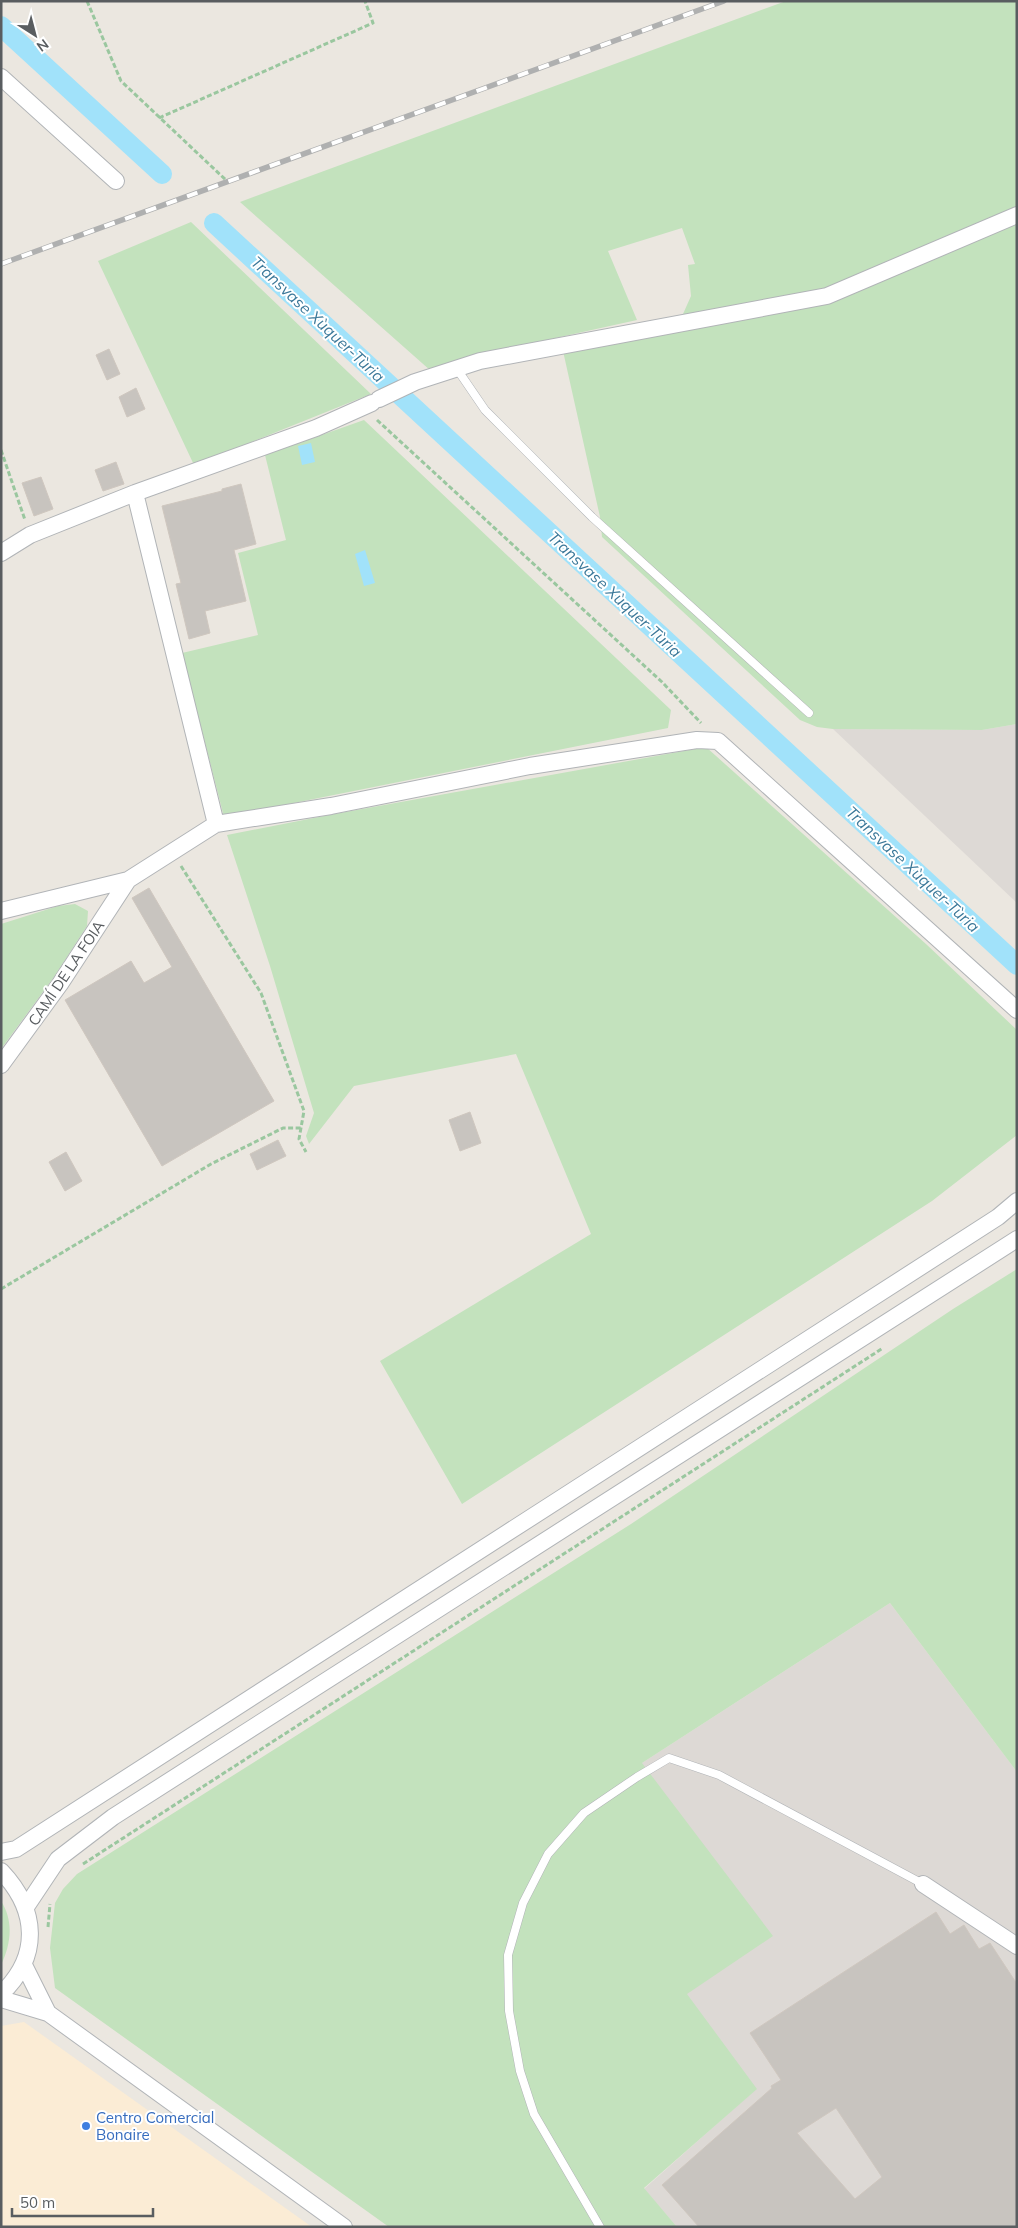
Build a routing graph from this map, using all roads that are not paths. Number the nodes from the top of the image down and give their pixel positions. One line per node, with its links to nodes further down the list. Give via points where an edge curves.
1 (1, 77): 2 (street)
2 (116, 181)
3 (1017, 215): 4 (street, via 827,296)
4 (456, 369): 5 (street, via 415,382 316,428); 7 (lane, via 485,410 592,517)
5 (135, 493): 6 (street, via 30,535); 8 (street)
6 (1, 553)
7 (809, 713)
8 (216, 824): 9 (street); 11 (street, via 331,806 530,766 697,740 718,741)
9 (128, 880): 10 (street); 12 (street, CAMÍ DE LA FOIA, via 60,984)
10 (1, 911)
11 (1017, 1010)
12 (1, 1065)
13 (1017, 1201): 15 (street, via 998,1217 16,1848)
14 (1017, 1239): 18 (street, via 113,1817 58,1859)
15 (1, 1852)
16 (1, 1871): 18 (street, via 16,1886)
17 (924, 1884): 19 (street); 25 (lane, via 720,1775 669,1758 584,1813 548,1854 523,1903 508,1956 509,2011 520,2070 534,2114)
18 (26, 1907): 20 (street, via 30,1936)
19 (1017, 1946)
20 (24, 1965): 21 (street, via 13,1983); 23 (street)
21 (1, 1994)
22 (1, 1999): 23 (street)
23 (48, 2013): 24 (street)
24 (344, 2227)
25 (600, 2227)

